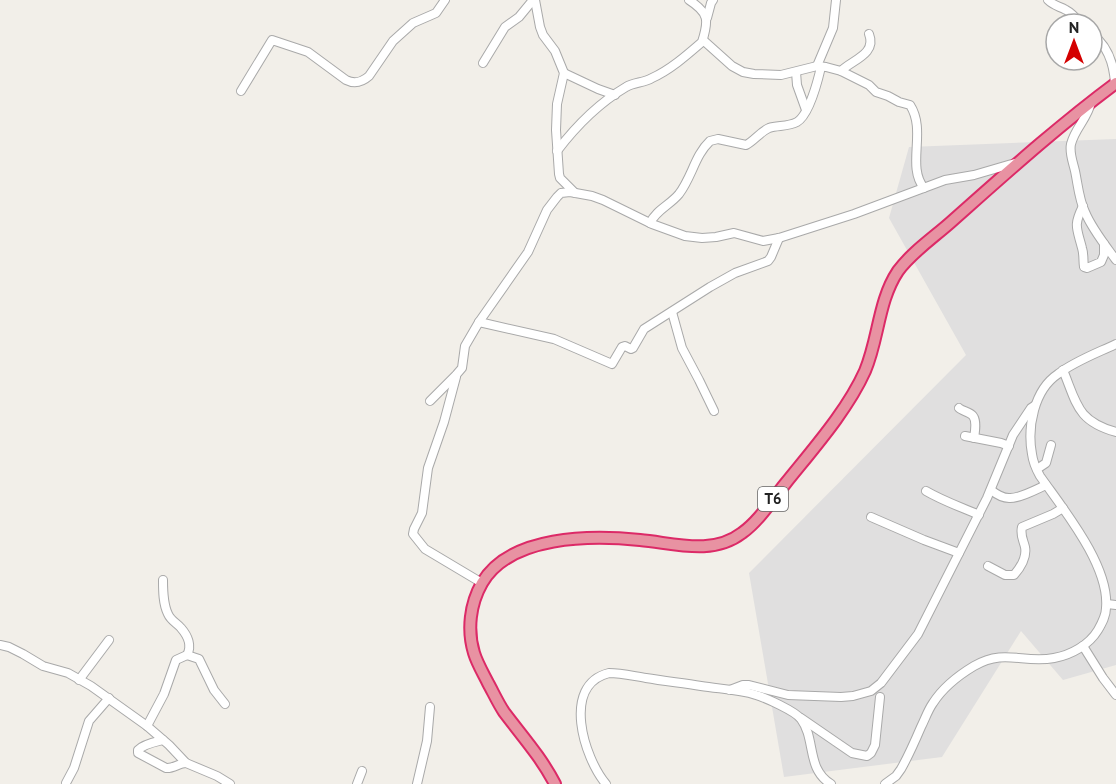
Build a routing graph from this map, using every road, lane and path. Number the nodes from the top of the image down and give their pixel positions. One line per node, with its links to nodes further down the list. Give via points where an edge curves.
1 (445, 0): 18 (street, via 436,13 413,23 393,41 364,80 346,80 308,52 272,40)
2 (534, 0): 12 (street, via 505,27); 16 (street, via 543,35)
3 (689, 0): 8 (street, via 704,12)
4 (713, 0): 8 (street)
5 (836, 0): 13 (street, via 833,28)
6 (1048, 0): 7 (street)
7 (1070, 12)
8 (706, 20): 10 (street)
9 (868, 34): 14 (street, via 871,43 867,52)
10 (703, 40): 15 (street, via 743,72); 19 (street, via 662,73)
11 (1104, 46): 17 (street, via 1113,63)
12 (483, 63)
13 (819, 66): 14 (street); 15 (street); 21 (street)
14 (841, 71): 24 (street, via 912,108 918,131 918,179)
15 (796, 72): 21 (street)
16 (564, 73): 19 (street); 22 (street, via 557,104)
17 (1116, 84): 20 (highway, T6)
18 (241, 91)
19 (615, 95): 22 (street, via 573,131)
20 (1091, 102): 23 (highway, T6); 26 (street, via 1071,145)
21 (806, 110): 27 (street, via 796,122 770,128 746,145 710,141 673,202 656,213)
22 (557, 151): 25 (street, via 559,176)
23 (1022, 160): 24 (street); 55 (highway, T6, via 897,272 886,294 871,355 856,388 797,469 740,535 726,543 693,547 613,538 551,543 514,554 490,572)
24 (924, 188): 28 (street)
25 (576, 194): 27 (street, via 603,200); 32 (street, via 564,192 556,197 528,252)
26 (1083, 206): 29 (street); 29 (street, via 1076,227 1084,267 1101,262)
27 (650, 223): 28 (street, via 702,238 734,233 763,241)
28 (779, 238): 31 (street, via 768,261 735,273)
29 (1104, 244): 30 (street)
30 (1116, 260)
31 (672, 312): 32 (street, via 644,329 633,348 622,347 611,364 554,339); 39 (street, via 682,348)
32 (479, 322): 35 (street, via 465,346 462,368)
33 (1116, 344): 34 (street)
34 (1063, 370): 37 (street, via 1048,381); 40 (street, via 1083,414 1091,422)
35 (456, 375): 36 (street); 55 (street, via 428,468 424,504 414,534 425,549)
36 (430, 401)
37 (1036, 405): 44 (street); 45 (street, via 1030,441)
38 (959, 408): 42 (street, via 974,417)
39 (714, 411)
40 (1116, 432)
41 (965, 436): 42 (street)
42 (974, 438): 44 (street)
43 (1050, 445): 45 (street, via 1046,463)
44 (1009, 446): 47 (street)
45 (1036, 469): 46 (street)
46 (1046, 485): 47 (street, via 1008,498); 49 (street)
47 (991, 490): 50 (street)
48 (926, 491): 50 (street)
49 (1063, 508): 53 (street, via 1022,527 1024,556 1014,575); 56 (street, via 1101,575)
50 (979, 515): 52 (street)
51 (871, 517): 52 (street)
52 (959, 553): 63 (street, via 918,634 871,691 841,697 788,695 749,685)
53 (988, 566)
54 (164, 580): 61 (street, via 166,610 188,640)
55 (482, 584): 78 (highway, T6, via 470,622 474,652 502,710 541,759)
56 (1107, 604): 57 (street); 60 (street, via 1100,627)
57 (1116, 605)
58 (109, 640): 62 (street)
59 (0, 645): 62 (street)
60 (1083, 646): 64 (street); 81 (street, via 1053,658 1002,656 967,671 933,703 901,768)
61 (187, 655): 67 (street, via 199,659); 70 (street, via 176,660)
62 (79, 680): 66 (street)
63 (730, 690): 69 (street, via 755,694); 79 (street, via 617,673 593,681 583,695 582,728 592,761)
64 (1116, 695)
65 (880, 697): 69 (street, via 875,745 867,756 852,753)
66 (109, 698): 70 (street); 74 (street, via 89,721)
67 (225, 704)
68 (430, 707): 77 (street)
69 (800, 717): 80 (street, via 817,768)
70 (147, 726): 71 (street)
71 (164, 740): 72 (street); 72 (street, via 152,742 138,753 166,768)
72 (186, 762): 75 (street)
73 (362, 771): 76 (street)
74 (66, 783)
75 (230, 784)
76 (357, 784)
77 (417, 784)
78 (555, 784)
79 (606, 784)
80 (831, 784)
81 (885, 784)

